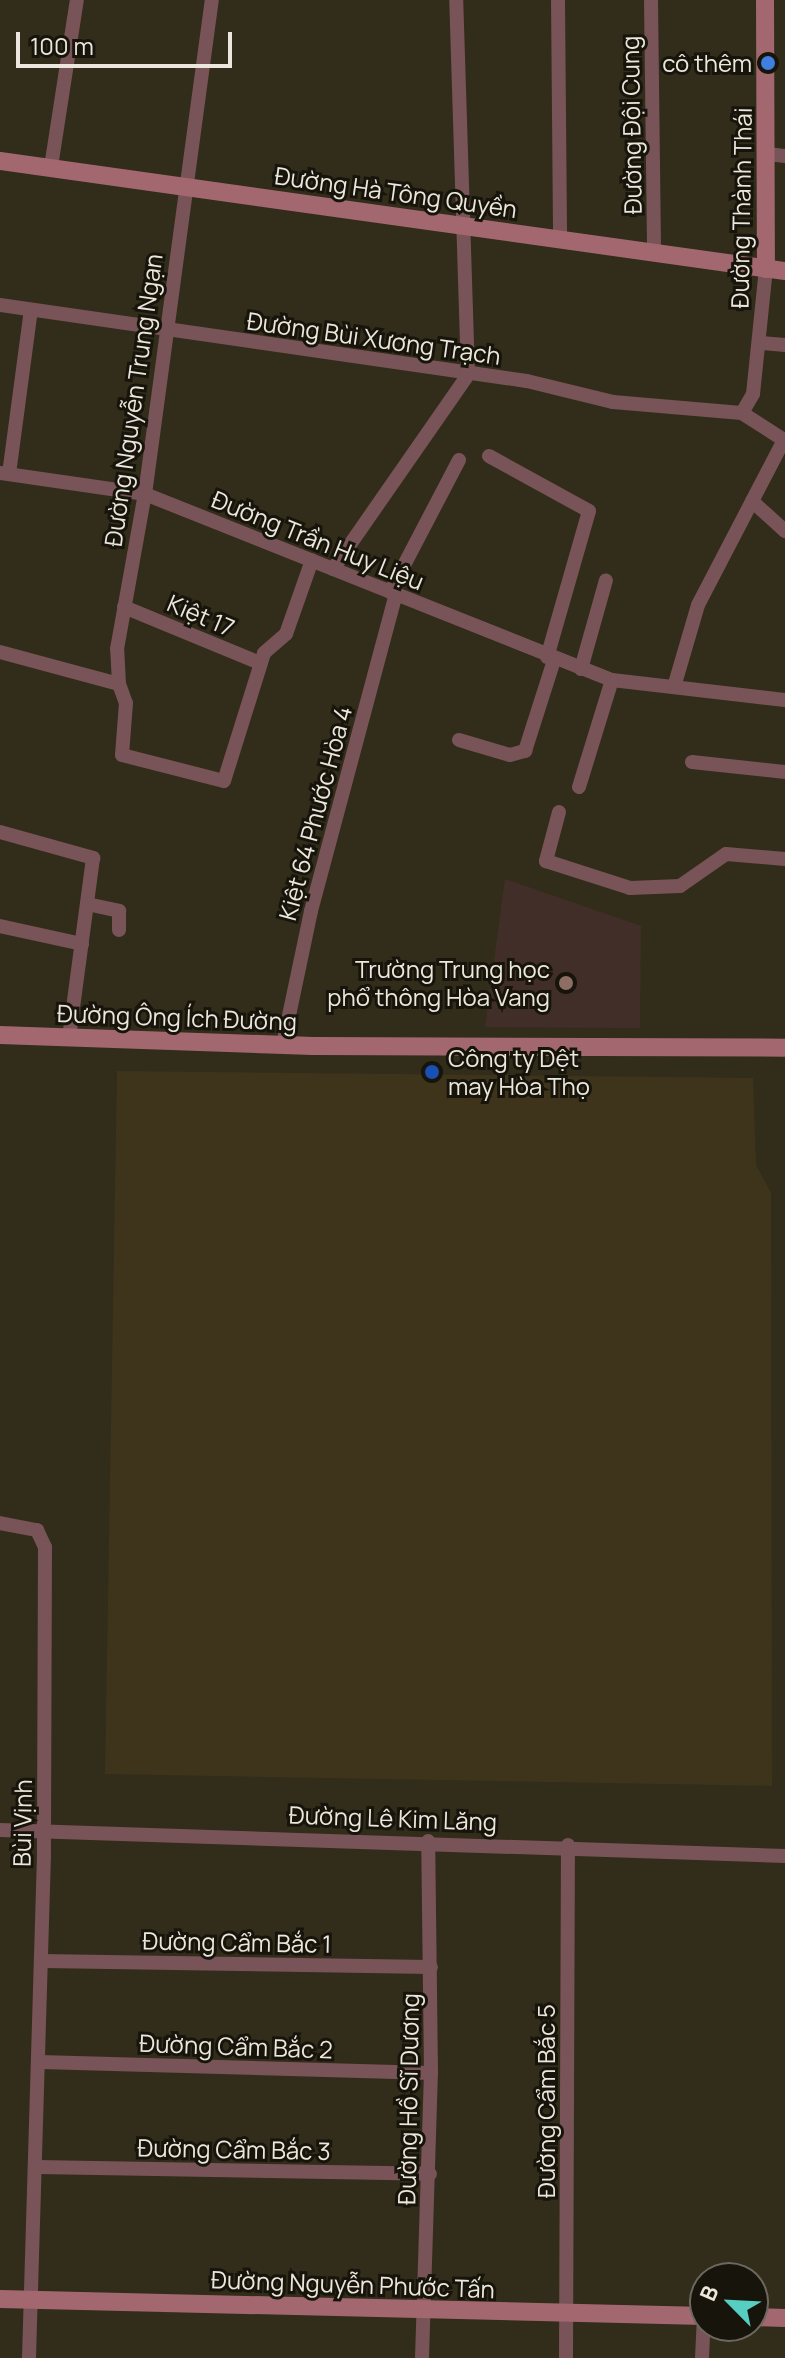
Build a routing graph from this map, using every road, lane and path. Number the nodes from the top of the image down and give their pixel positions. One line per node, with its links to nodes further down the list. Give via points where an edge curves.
1 (77, 0): 9 (street)
2 (212, 0): 10 (street, Đường Nguyễn Trung Ngạn)
3 (456, 0): 11 (street)
4 (558, 0): 12 (street)
5 (651, 0): 13 (street, Đường Đội Cung)
6 (765, 0): 7 (street, Đường Thành Thái)
7 (777, 155): 14 (street, Đường Thành Thái)
8 (0, 161): 9 (street, Đường Hà Tông Quyền)
9 (51, 167): 10 (street, Đường Hà Tông Quyền)
10 (185, 185): 11 (street, Đường Hà Tông Quyền); 18 (street, Đường Nguyễn Trung Ngạn)
11 (460, 228): 12 (street, Đường Hà Tông Quyền); 21 (street)
12 (560, 239): 13 (street, Đường Hà Tông Quyền)
13 (654, 250): 14 (street, Đường Hà Tông Quyền)
14 (766, 269): 15 (street, Đường Hà Tông Quyền); 19 (street, Đường Thành Thái)
15 (785, 271)
16 (0, 305): 17 (street, Đường Bùi Xương Trạch)
17 (31, 310): 18 (street, Đường Bùi Xương Trạch); 26 (street)
18 (166, 331): 21 (street, Đường Bùi Xương Trạch); 27 (street, Đường Nguyễn Trung Ngạn)
19 (761, 343): 20 (street); 22 (street, Đường Thành Thái, via 753,394)
20 (785, 345)
21 (468, 375): 22 (street, Đường Bùi Xương Trạch, via 527,381 613,402); 31 (street)
22 (742, 413): 23 (street, via 784,440)
23 (782, 455): 28 (street)
24 (489, 456): 36 (street, via 589,511)
25 (459, 460): 33 (street, Kiệt 64 Phước Hòa 4)
26 (4, 473): 27 (street, Đường Trần Huy Liệu)
27 (145, 494): 30 (street, Đường Trần Huy Liệu); 34 (street, Đường Nguyễn Trung Ngạn)
28 (752, 501): 29 (street); 41 (street, via 698,605)
29 (785, 531)
30 (312, 560): 31 (street, Đường Trần Huy Liệu); 37 (street, via 286,634)
31 (333, 569): 33 (street, Đường Trần Huy Liệu)
32 (606, 580): 38 (street)
33 (393, 593): 36 (street, Đường Trần Huy Liệu); 56 (street, Kiệt 64 Phước Hòa 4, via 311,911)
34 (124, 607): 37 (street, Kiệt 17); 40 (street, Đường Nguyễn Trung Ngạn, via 117,649)
35 (0, 652): 40 (street)
36 (550, 658): 38 (street, Đường Trần Huy Liệu); 43 (street, via 530,741 519,756)
37 (260, 663): 40 (street, Đường Nguyễn Trung Ngạn, via 224,781 122,755 126,703)
38 (581, 669): 39 (street, Đường Trần Huy Liệu)
39 (612, 680): 41 (street, Đường Trần Huy Liệu); 46 (street)
40 (119, 684)
41 (674, 687): 42 (street, Đường Trần Huy Liệu)
42 (785, 700)
43 (459, 740)
44 (692, 762): 45 (street)
45 (785, 772)
46 (579, 787)
47 (559, 812): 49 (street, via 546,861 630,888 680,886 726,854)
48 (0, 832): 50 (street, via 93,858)
49 (785, 859)
50 (87, 904): 52 (street, via 119,911); 53 (street)
51 (0, 926): 53 (street)
52 (119, 930)
53 (82, 944): 55 (street)
54 (0, 1035): 55 (street, Đường Ông Ích Đường)
55 (69, 1037): 56 (street, Đường Ông Ích Đường)
56 (283, 1044): 57 (street, Đường Ông Ích Đường)
57 (785, 1048)
58 (0, 1523): 59 (street, Bùi Vịnh, via 37,1530 45,1547)
59 (44, 1829): 60 (street, Đường Lê Kim Lăng); 61 (street, Đường Lê Kim Lăng); 64 (street, Bùi Vịnh)
60 (0, 1830)
61 (428, 1841): 62 (street, Đường Lê Kim Lăng); 65 (street, Đường Hồ Sĩ Dương)
62 (568, 1845): 63 (street, Đường Lê Kim Lăng); 73 (street, Đường Cẩm Bắc 5)
63 (785, 1856)
64 (42, 1961): 65 (street, Đường Cẩm Bắc 1); 66 (street, Bùi Vịnh)
65 (431, 1967): 67 (street, Đường Hồ Sĩ Dương)
66 (40, 2062): 67 (street, Đường Cẩm Bắc 2); 68 (street, Bùi Vịnh)
67 (431, 2073): 69 (street, Đường Hồ Sĩ Dương)
68 (37, 2167): 69 (street, Đường Cẩm Bắc 3); 71 (street, Bùi Vịnh)
69 (430, 2174): 72 (street, Đường Hồ Sĩ Dương)
70 (0, 2299): 71 (street, Đường Nguyễn Phước Tấn)
71 (31, 2299): 72 (street, Đường Nguyễn Phước Tấn); 75 (street, Bùi Vịnh)
72 (425, 2310): 73 (street, Đường Nguyễn Phước Tấn); 76 (street, Đường Hồ Sĩ Dương)
73 (569, 2314): 74 (street, Đường Nguyễn Phước Tấn); 77 (street, Đường Cẩm Bắc 5)
74 (689, 2316)
75 (29, 2358)
76 (422, 2358)
77 (566, 2358)

